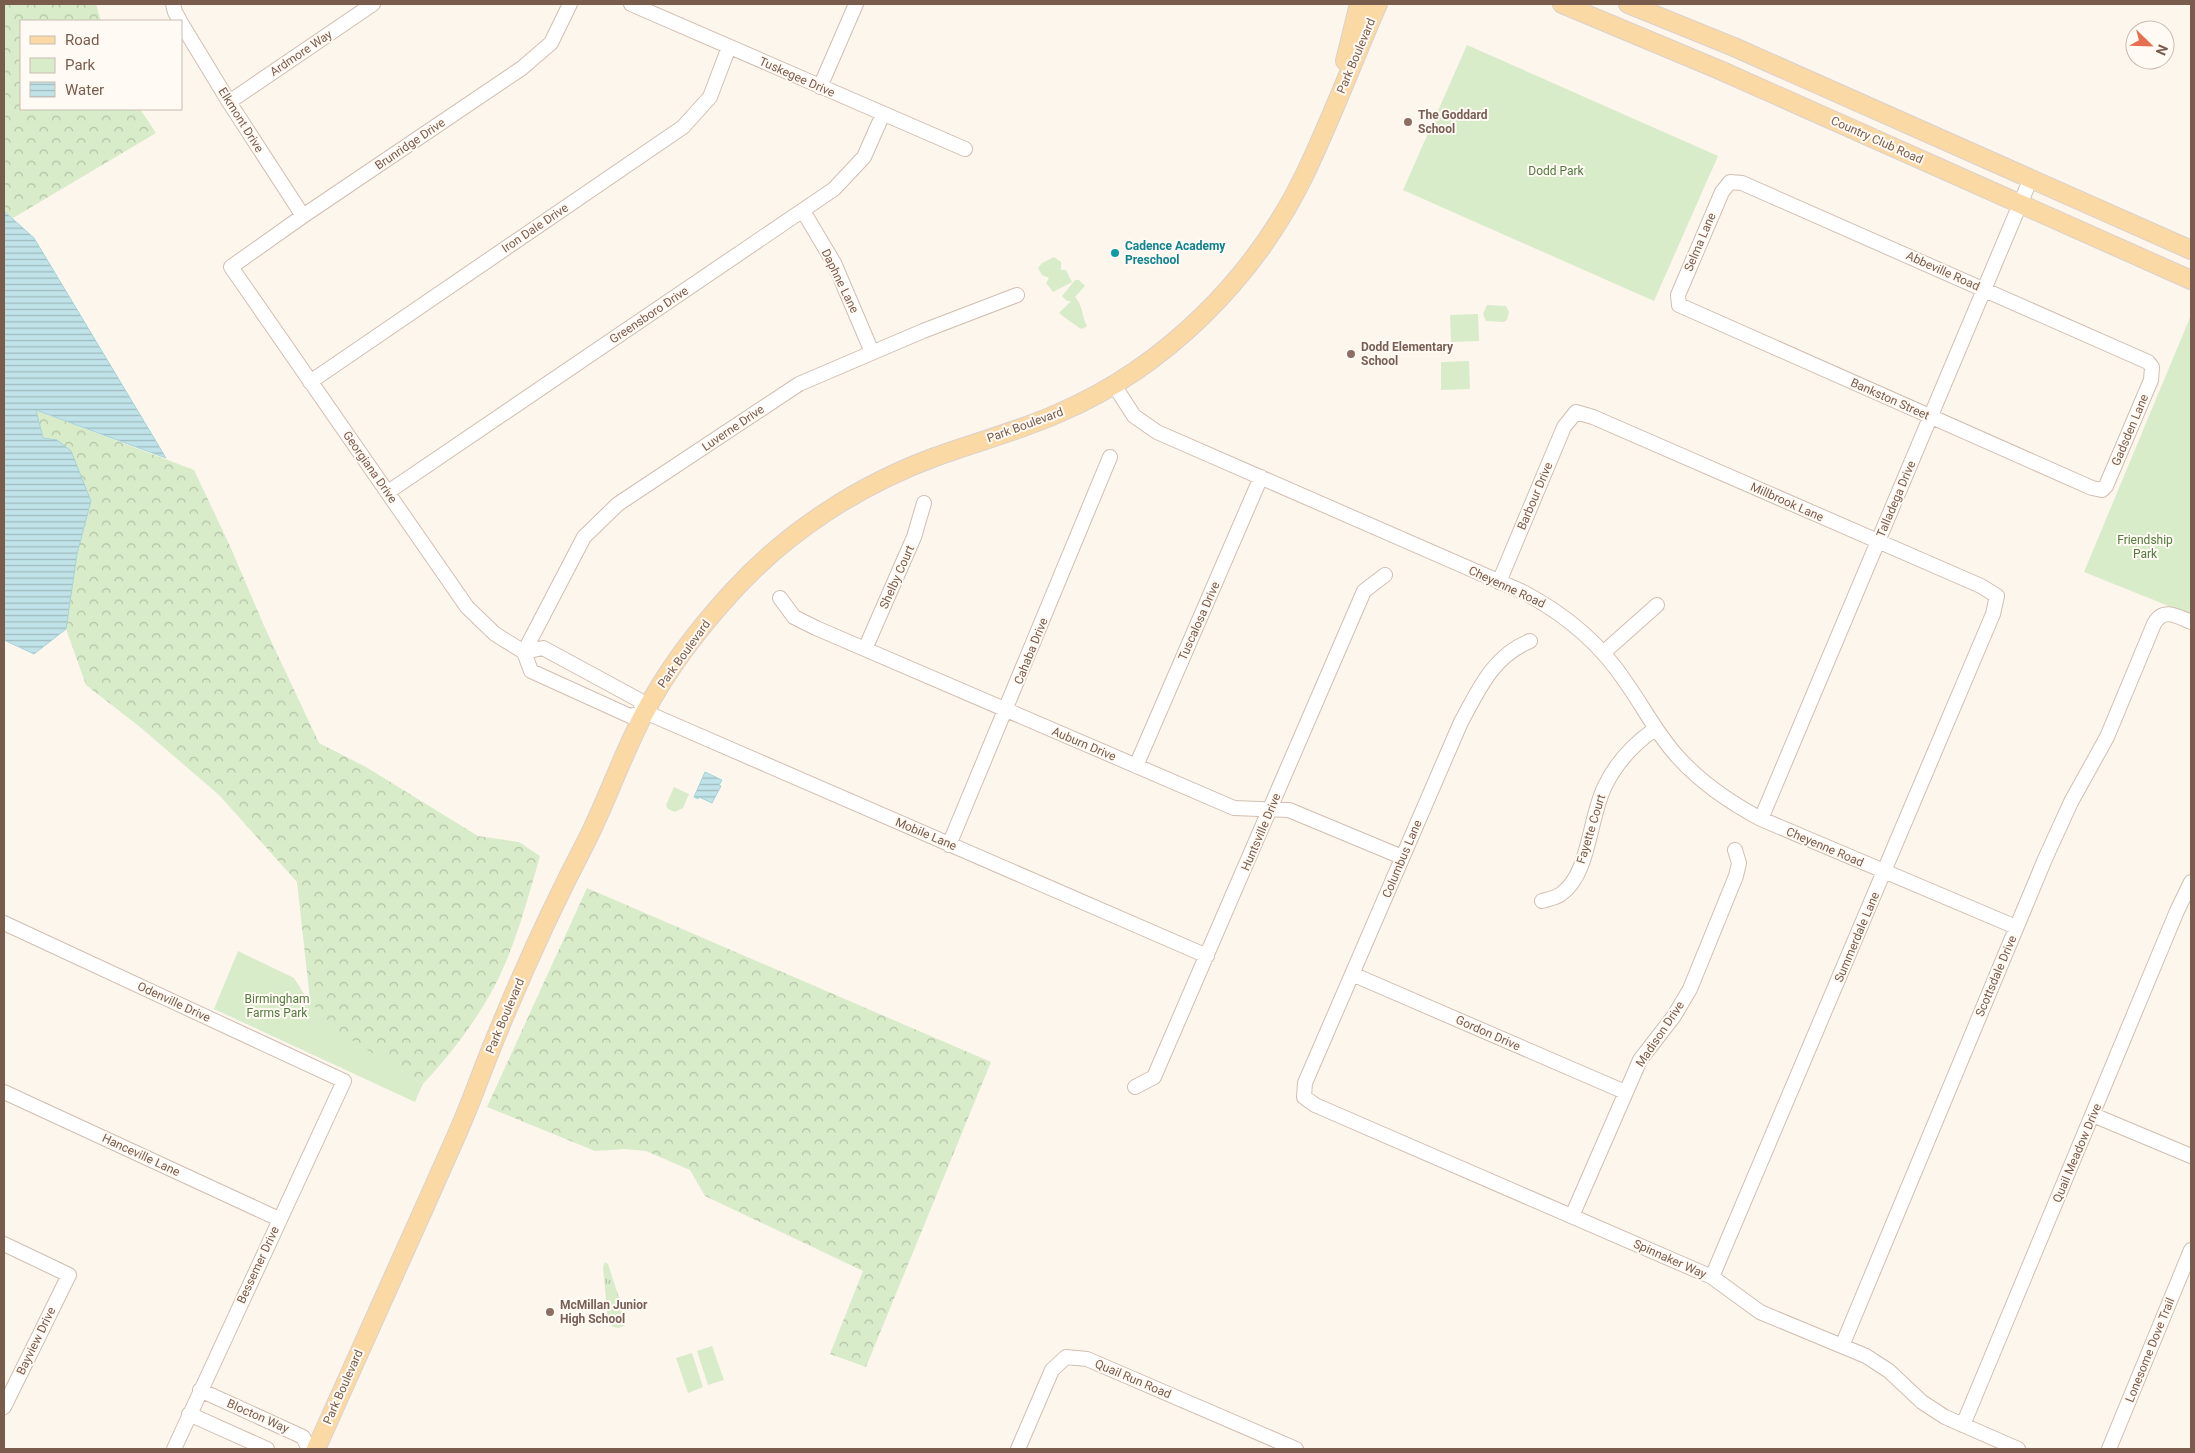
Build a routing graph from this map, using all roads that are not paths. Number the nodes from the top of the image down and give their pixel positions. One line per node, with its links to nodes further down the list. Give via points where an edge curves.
1 (173, 4): 10 (street, Elkmont Drive)
2 (374, 4): 16 (street, Ardmore Way)
3 (570, 4): 24 (street, Brunridge Drive, via 551,43 522,68)
4 (631, 4): 13 (street, Tuskegee Drive)
5 (856, 4): 15 (street)
6 (1359, 4): 17 (main road, Park Boulevard)
7 (1378, 4): 17 (main road, Park Boulevard)
8 (1562, 4): 14 (main road, Country Club Road)
9 (1628, 4): 11 (main road)
10 (180, 20)
11 (1673, 22): 14 (main road); 20 (main road)
12 (182, 24): 16 (street, Elkmont Drive)
13 (729, 47): 15 (street, Tuskegee Drive); 33 (street, Iron Dale Drive, via 710,97 683,127)
14 (1662, 47): 22 (main road, Country Club Road)
15 (820, 87): 18 (street, Tuskegee Drive)
16 (229, 102): 24 (street, Elkmont Drive)
17 (1334, 108): 34 (main road, Park Boulevard, via 1299,187 1243,271 1189,328 1155,357)
18 (883, 114): 19 (street, Tuskegee Drive); 23 (street, Greensboro Drive, via 864,157 834,189)
19 (965, 149)
20 (2031, 178): 22 (street, Talladega Drive); 25 (main road)
21 (1730, 182): 28 (street, Abbeville Road, via 1742,183); 30 (street, Selma Lane, via 1722,192 1678,295)
22 (2020, 204): 27 (main road, Country Club Road); 28 (street, Talladega Drive)
23 (803, 211): 31 (street, Daphne Lane, via 834,263); 40 (street, Greensboro Drive)
24 (303, 216): 26 (street, Brunridge Drive)
25 (2191, 250)
26 (231, 267): 33 (street, Georgiana Drive)
27 (2191, 280)
28 (1984, 289): 32 (street, Abbeville Road, via 2142,359); 36 (street, Talladega Drive)
29 (1017, 295): 31 (street, Luverne Drive)
30 (1679, 305): 36 (street, Bankston Street)
31 (872, 352): 51 (street, Luverne Drive, via 799,384 618,504 584,537)
32 (2152, 367): 39 (street, Gadsden Lane, via 2151,380)
33 (310, 382): 40 (street, Georgiana Drive)
34 (1114, 385): 38 (street, Cheyenne Road, via 1126,406 1144,425); 54 (main road, Park Boulevard, via 1040,421 896,473 826,512 770,554 732,592 684,650)
35 (1576, 412): 42 (street, Millbrook Lane, via 1594,417); 44 (street, Barbour Drive, via 1564,427)
36 (1930, 416): 39 (street, Bankston Street); 42 (street, Talladega Drive)
37 (1110, 457): 53 (street, Cahaba Drive)
38 (1262, 477): 44 (street, Cheyenne Road); 56 (street, Tuscalosa Drive)
39 (2102, 490)
40 (388, 492): 51 (street, Georgiana Drive, via 467,607 495,634)
41 (924, 503): 50 (street, Shelby Court, via 914,537)
42 (1878, 542): 45 (street, Millbrook Lane, via 1981,586); 58 (street, Talladega Drive)
43 (1386, 575): 57 (street, Huntsville Drive, via 1364,591)
44 (1500, 582): 52 (street, Cheyenne Road, via 1548,605 1574,624)
45 (1996, 596): 62 (street, Summerdale Lane, via 1993,614)
46 (780, 598): 50 (street, Auburn Drive, via 794,617)
47 (1657, 605): 52 (street)
48 (2191, 622): 66 (street, Scottsdale Drive, via 2162,614 2154,624 2107,737 2071,802)
49 (1530, 641): 61 (street, Columbus Lane, via 1515,647 1499,660 1477,692)
50 (865, 649): 53 (street, Auburn Drive)
51 (524, 652): 54 (street, via 543,648 639,700); 54 (street, Georgiana Drive, via 531,671 630,716)
52 (1603, 653): 55 (street, Cheyenne Road, via 1627,682)
53 (1006, 710): 56 (street, Auburn Drive); 59 (street, Cahaba Drive)
54 (644, 712): 59 (street, Mobile Lane); 90 (main road, Park Boulevard, via 501,1024 457,1134)
55 (1655, 729): 58 (street, Cheyenne Road, via 1701,781); 64 (street, Fayette Court, via 1624,757 1605,786 1577,875 1561,894)
56 (1136, 766): 57 (street, Auburn Drive, via 1234,808)
57 (1271, 809): 61 (street, Auburn Drive, via 1289,810); 67 (street, Huntsville Drive)
58 (1761, 820): 62 (street, Cheyenne Road)
59 (949, 844): 67 (street, Mobile Lane)
60 (1735, 850): 72 (street, Madison Drive, via 1739,863 1736,876 1690,989 1640,1060)
61 (1402, 857): 68 (street, Columbus Lane)
62 (1884, 872): 66 (street, Cheyenne Road); 80 (street, Summerdale Lane)
63 (2191, 882): 74 (street, Quail Meadow Drive)
64 (1542, 901)
65 (4, 923): 69 (street, Odenville Drive)
66 (2016, 927): 81 (street, Scottsdale Drive)
67 (1207, 956): 70 (street, Huntsville Drive, via 1154,1077)
68 (1352, 974): 72 (street, Gordon Drive); 73 (street, Columbus Lane, via 1306,1083)
69 (344, 1081): 77 (street, Bessemer Drive)
70 (1135, 1087)
71 (4, 1092): 77 (street, Hanceville Lane)
72 (1624, 1092): 76 (street, Madison Drive)
73 (1304, 1097): 76 (street, Spinnaker Way, via 1315,1105)
74 (2093, 1115): 75 (street); 86 (street, Quail Meadow Drive)
75 (2191, 1156)
76 (1572, 1216): 80 (street, Spinnaker Way)
77 (279, 1219): 82 (street, Bessemer Drive)
78 (4, 1244): 83 (street, Bayview Drive, via 69,1275)
79 (2191, 1250): 94 (street, Lonesome Dove Trail)
80 (1712, 1277): 81 (street, Spinnaker Way, via 1760,1312)
81 (1842, 1346): 86 (street, Spinnaker Way, via 1889,1371 1922,1402)
82 (200, 1390): 85 (street, Bessemer Drive); 89 (street, Blocton Way, via 303,1437)
83 (7, 1391): 84 (street, Bayview Drive)
84 (4, 1407)
85 (189, 1414): 87 (street, Bessemer Drive); 88 (street)
86 (1963, 1425): 93 (street, Spinnaker Way)
87 (174, 1449)
88 (267, 1449)
89 (310, 1449)
90 (316, 1449)
91 (1018, 1449): 92 (street, Quail Run Road, via 1052,1370 1066,1357 1074,1356)
92 (1296, 1449)
93 (2018, 1449)
94 (2110, 1449)

